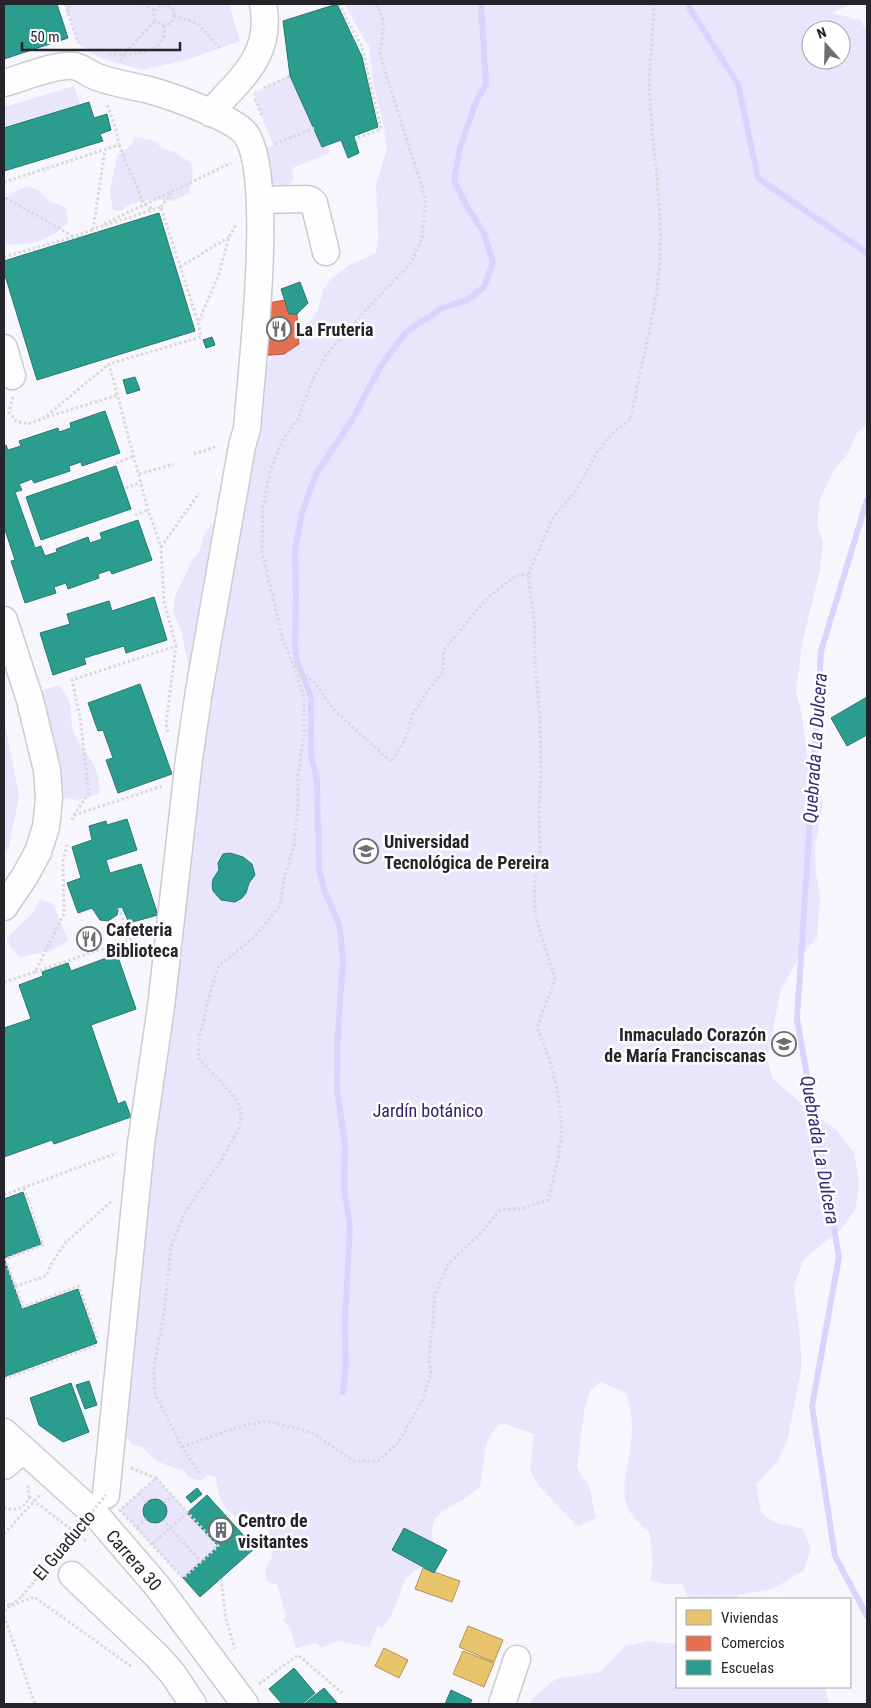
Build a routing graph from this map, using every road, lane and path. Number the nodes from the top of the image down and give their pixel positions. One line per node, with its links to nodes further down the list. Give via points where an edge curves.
1 (65, 4): 10 (path)
2 (70, 4): 10 (path)
3 (143, 4): 9 (path)
4 (165, 4): 9 (path); 11 (path, via 173,10)
5 (264, 4): 24 (street, via 266,26 255,61)
6 (339, 4): 28 (path, via 362,47 382,129)
7 (376, 4): 65 (path, via 384,22 380,55 426,200 422,238 411,263 326,355 311,383 299,417 282,441 270,472 263,506 262,551 282,640)
8 (654, 4): 62 (path, via 650,97 659,197 660,257 657,294 631,419 597,452 576,491 554,517)
9 (154, 11): 12 (path)
10 (68, 14): 14 (path, via 78,43)
11 (174, 16): 13 (path); 15 (path, via 199,25)
12 (156, 20): 13 (path); 16 (path)
13 (164, 24): 16 (path, via 160,45 150,51)
14 (86, 48)
15 (220, 48)
16 (124, 54): 17 (path); 17 (path)
17 (106, 65): 19 (street, via 61,67); 22 (street, via 77,78); 24 (street, via 156,92)
18 (290, 76): 20 (path)
19 (4, 83)
20 (260, 89)
21 (253, 92): 25 (path)
22 (4, 97)
23 (106, 102): 29 (path)
24 (210, 113): 35 (street, via 241,129 251,143)
25 (263, 119)
26 (314, 128): 27 (path, via 273,145)
27 (270, 136)
28 (355, 139)
29 (119, 145): 30 (path); 36 (path)
30 (105, 150): 32 (path); 40 (path)
31 (238, 160): 33 (path)
32 (4, 182)
33 (172, 191): 36 (path); 37 (path)
34 (4, 193): 42 (path, via 6,198)
35 (261, 200): 43 (street, via 311,200); 73 (street, via 258,291 247,429 199,691)
36 (144, 204): 38 (path); 40 (path)
37 (161, 207): 38 (path); 45 (path)
38 (154, 210): 40 (path)
39 (239, 220): 41 (path)
40 (93, 229): 42 (path)
41 (229, 237): 45 (path); 46 (path, via 219,274)
42 (74, 238): 44 (path)
43 (326, 252)
44 (4, 257)
45 (180, 267): 46 (path)
46 (198, 322): 48 (path, via 201,338)
47 (4, 348): 49 (street)
48 (109, 364): 50 (path); 51 (path)
49 (14, 383): 51 (path, via 10,412 16,421 28,424)
50 (118, 395): 51 (path); 52 (path)
51 (44, 418)
52 (134, 456): 53 (path); 55 (path)
53 (116, 463)
54 (174, 464): 55 (path)
55 (139, 474): 56 (path)
56 (141, 482): 57 (path); 59 (path)
57 (126, 488)
58 (199, 493): 61 (path)
59 (148, 510): 60 (path); 61 (path)
60 (135, 514)
61 (161, 547): 64 (path, via 164,601)
62 (528, 575): 65 (path, via 517,575 488,597 444,650 443,672 413,714 405,740 391,762 333,709 316,684); 84 (path, via 535,629 534,661 540,720 540,854 534,883 536,918 555,979 537,1028 548,1053 560,1109 561,1135 548,1200 523,1208 500,1210 448,1264 435,1295 429,1360 431,1373 423,1399 398,1443 378,1461 354,1461 311,1432 266,1421 238,1427)
63 (4, 620): 71 (street, via 30,700 47,770 50,799 38,852)
64 (176, 646): 66 (path, via 166,724); 68 (path, via 72,680 89,793)
65 (293, 664): 84 (path, via 304,698 304,736 294,846 279,907 254,937 219,966 200,1034 198,1058 235,1098 241,1111 239,1128 221,1162 185,1212 171,1247 154,1366 155,1394)
66 (169, 733)
67 (172, 783): 68 (path)
68 (73, 816): 69 (path)
69 (71, 825)
70 (67, 843): 75 (path, via 63,861 64,914)
71 (4, 908)
72 (119, 908): 74 (path)
73 (171, 924): 74 (path); 77 (street)
74 (128, 940): 75 (path)
75 (35, 972): 76 (path)
76 (4, 982)
77 (142, 1144): 78 (path); 89 (street)
78 (24, 1188): 79 (path); 81 (path, via 43,1245 5,1258)
79 (4, 1195)
80 (117, 1197): 81 (path, via 66,1242 46,1276)
81 (15, 1286): 82 (path, via 23,1307 79,1286 100,1344)
82 (4, 1379)
83 (4, 1432): 85 (street, Carrera 30)
84 (182, 1447): 87 (path)
85 (23, 1450): 86 (street); 114 (street, Carrera 30, via 97,1516)
86 (4, 1466)
87 (199, 1473)
88 (139, 1493): 90 (path, via 156,1478); 93 (path); 99 (path, via 120,1510)
89 (106, 1495): 107 (path, El Guaducto, bridge, via 22,1596)
90 (172, 1496): 94 (path); 96 (path)
91 (29, 1497): 95 (path, via 27,1503 17,1510)
92 (34, 1502): 101 (path)
93 (147, 1503)
94 (164, 1503)
95 (4, 1507)
96 (187, 1513): 100 (path); 103 (path, via 218,1546)
97 (146, 1519): 99 (path)
98 (163, 1520): 100 (path)
99 (136, 1528): 102 (path)
100 (170, 1528): 102 (path); 103 (path)
101 (4, 1534)
102 (152, 1545): 103 (path, via 183,1578)
103 (201, 1562)
104 (72, 1575): 116 (street, via 157,1656)
105 (221, 1578): 110 (path, via 226,1619)
106 (4, 1600): 107 (path)
107 (10, 1606): 108 (path, El Guaducto); 112 (path, via 34,1597)
108 (4, 1611)
109 (4, 1616): 115 (path)
110 (236, 1651)
111 (517, 1658): 117 (street)
112 (138, 1672)
113 (342, 1694): 114 (path, via 298,1655)
114 (250, 1696)
115 (35, 1704)
116 (193, 1704)
117 (502, 1704)

